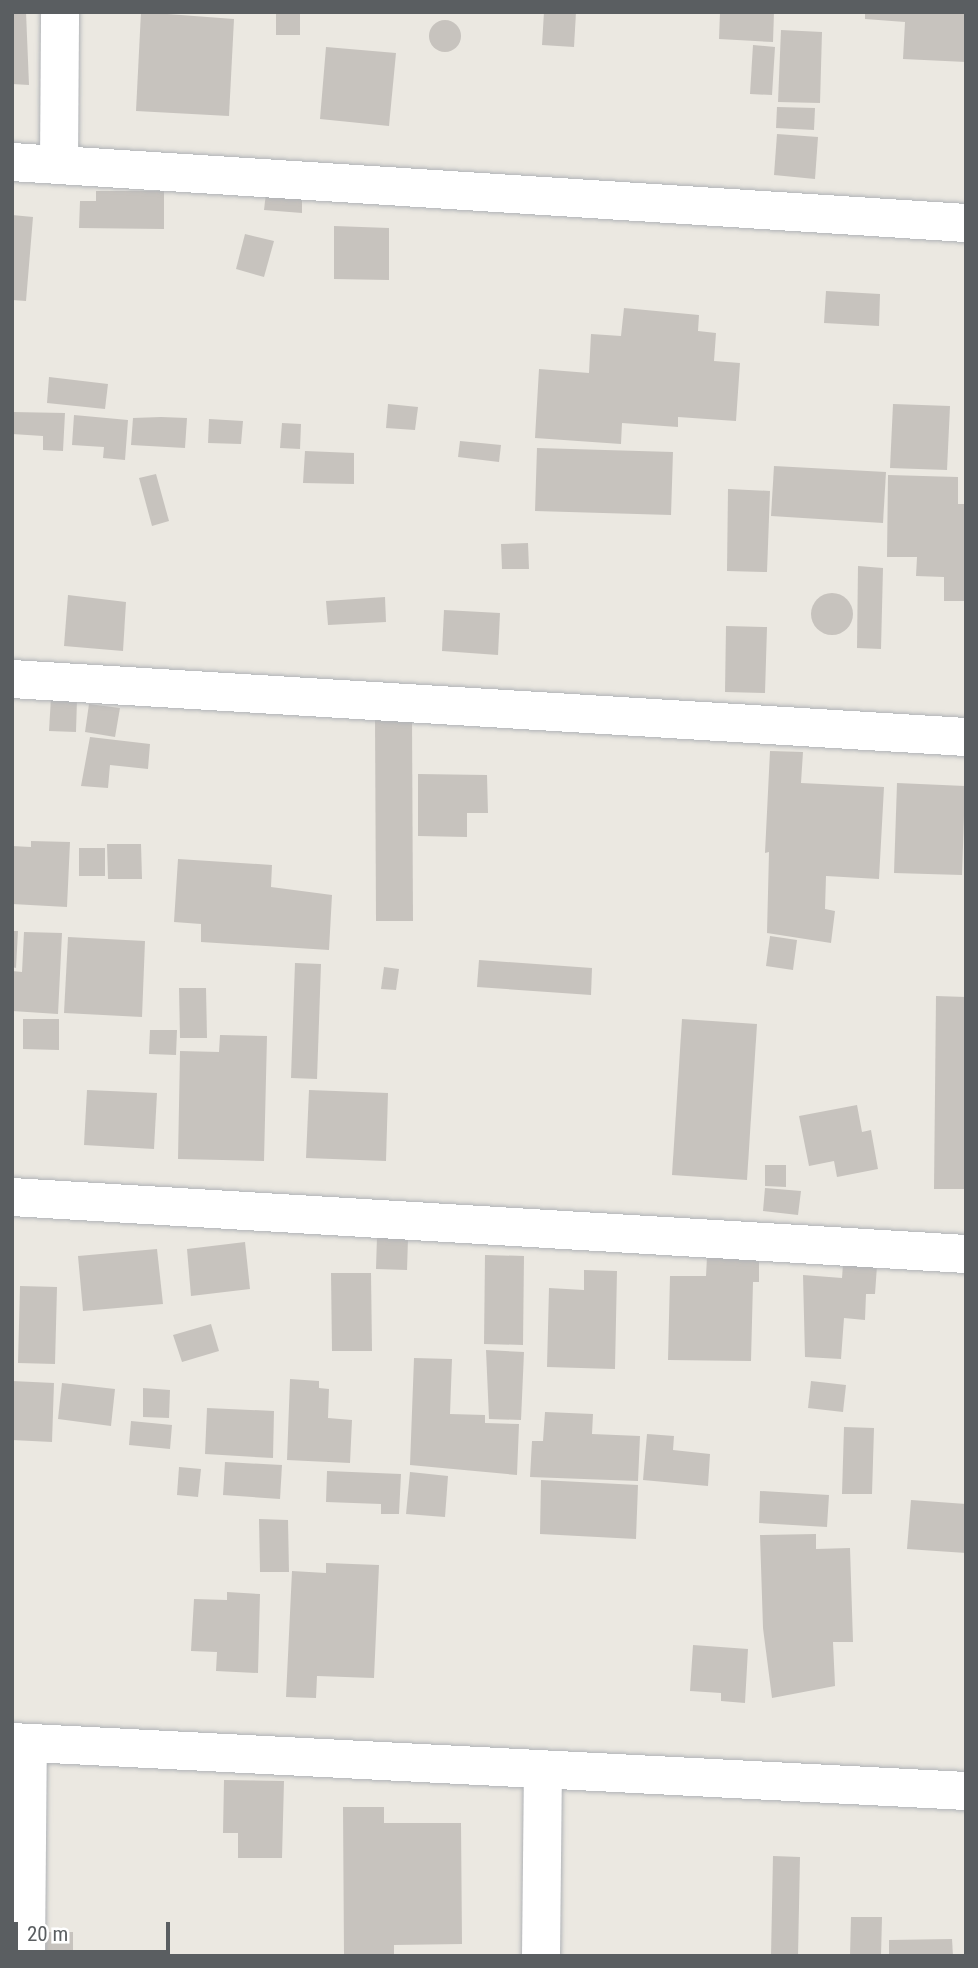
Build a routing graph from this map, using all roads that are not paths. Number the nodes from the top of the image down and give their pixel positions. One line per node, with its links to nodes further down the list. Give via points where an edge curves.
1 (60, 12): 3 (street)
2 (12, 162): 3 (street)
3 (59, 164): 4 (street)
4 (966, 223)
5 (12, 679): 6 (street)
6 (966, 737)
7 (12, 1196): 8 (street)
8 (966, 1254)
9 (20, 1743): 10 (street); 12 (street)
10 (543, 1770): 11 (street); 13 (street)
11 (966, 1791)
12 (26, 1956)
13 (541, 1956)

